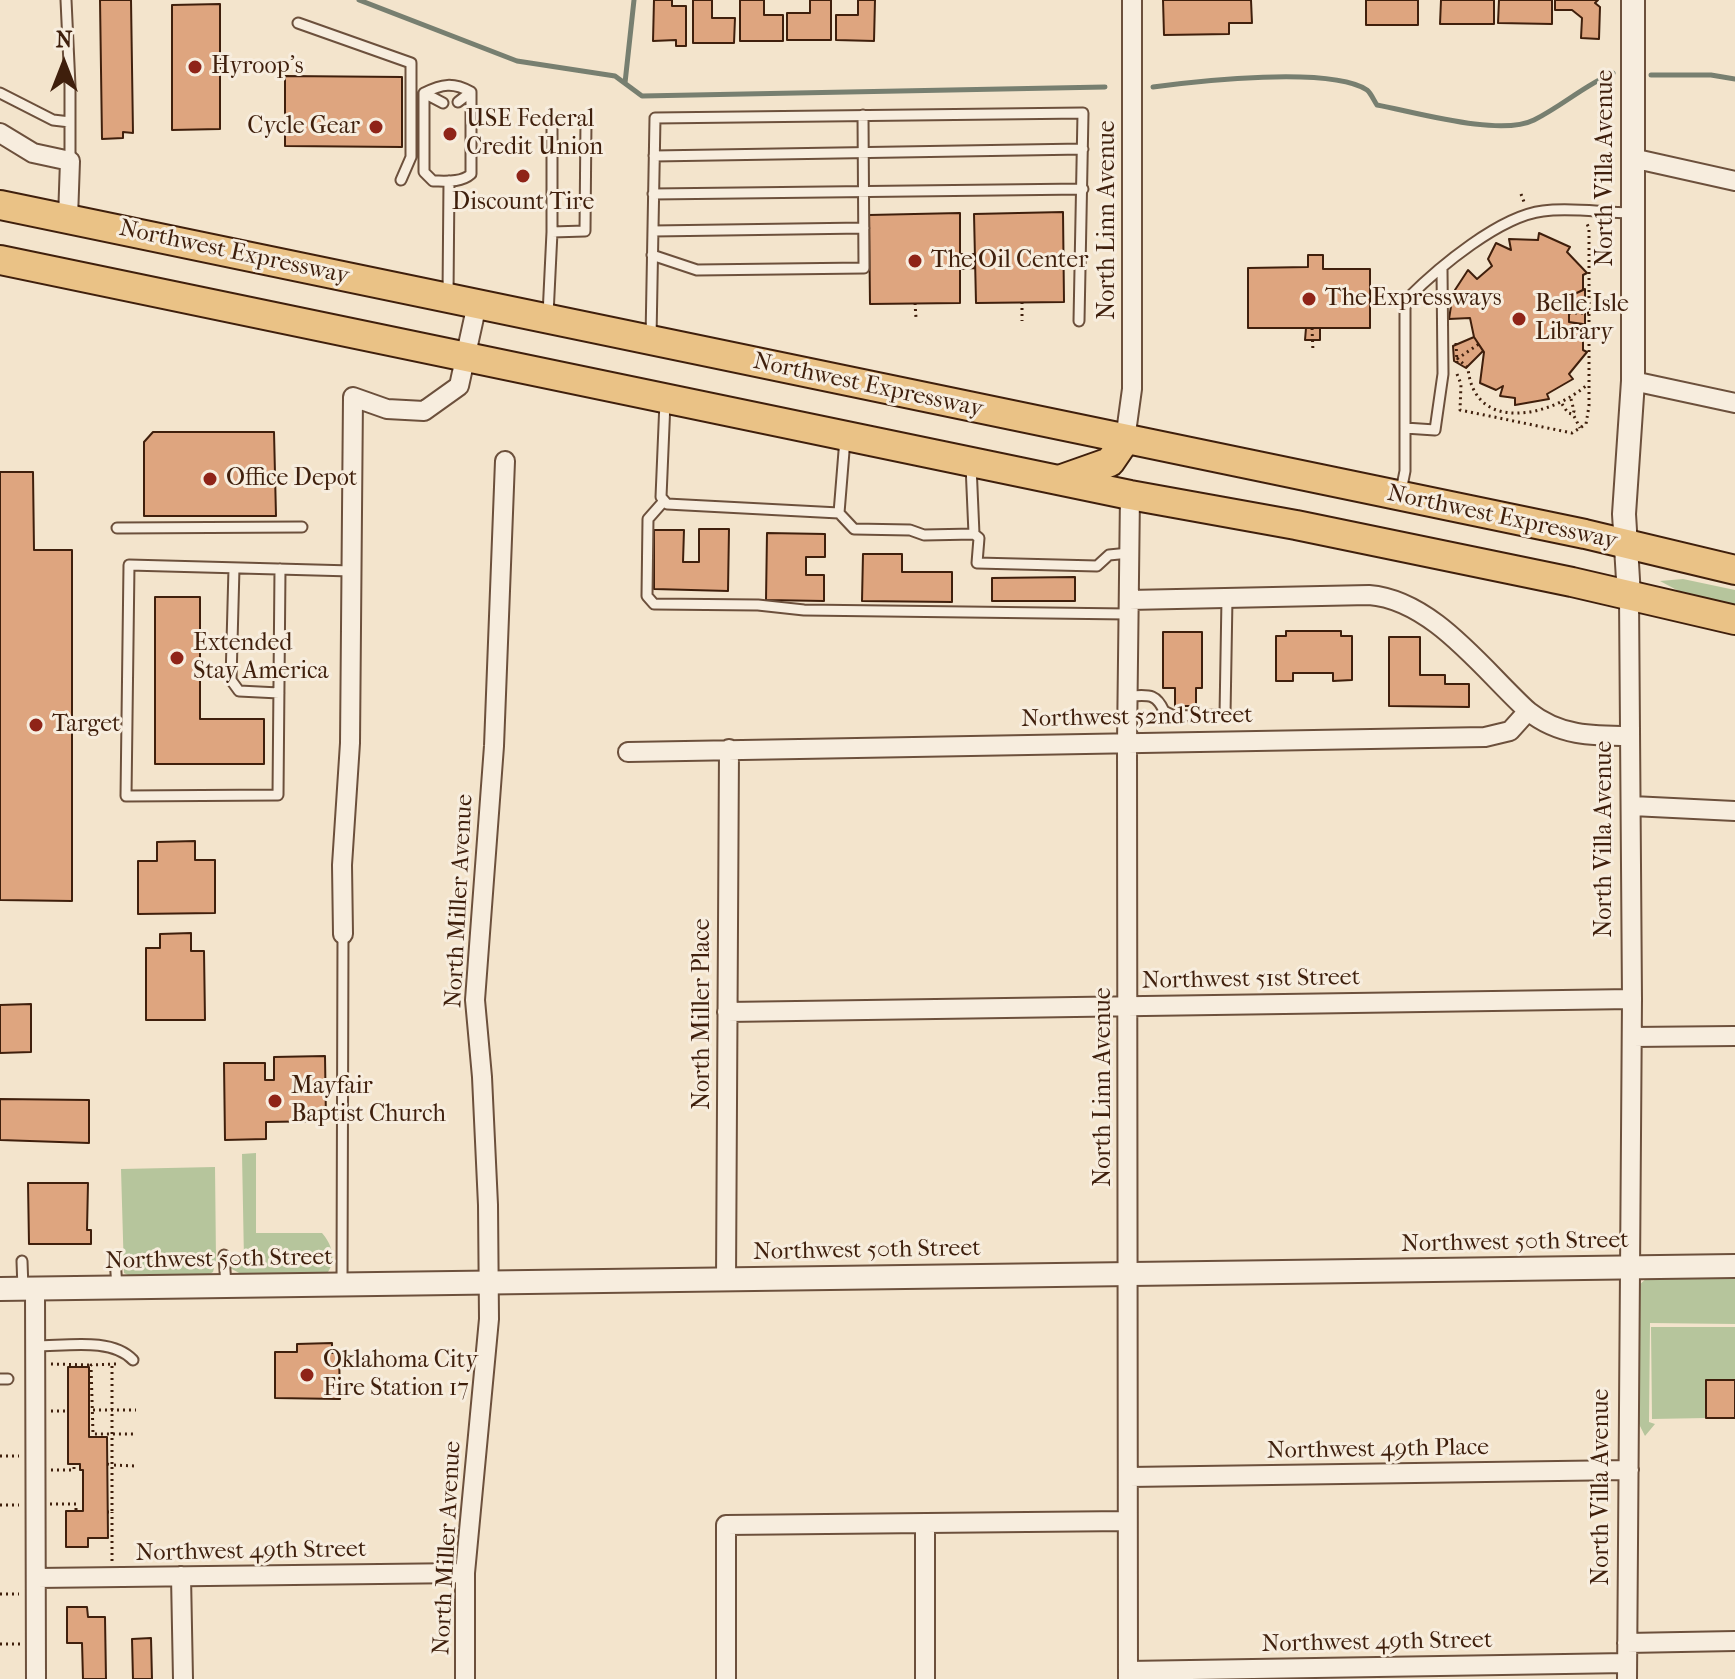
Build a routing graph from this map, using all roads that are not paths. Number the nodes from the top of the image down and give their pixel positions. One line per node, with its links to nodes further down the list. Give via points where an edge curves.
1 (66, 0): 11 (lane)
2 (1132, 0): 44 (street, North Linn Avenue, via 1132,389)
3 (1633, 0): 16 (street, North Villa Avenue)
4 (298, 23): 18 (lane, via 411,63 411,157)
5 (471, 92): 7 (lane, via 440,85); 8 (lane); 19 (lane, via 471,174)
6 (0, 93): 11 (lane, via 53,120)
7 (424, 93): 9 (lane); 19 (lane, via 424,172 433,181)
8 (458, 102)
9 (443, 103)
10 (863, 115): 13 (lane, via 1083,113); 14 (lane); 15 (lane, via 655,118)
11 (70, 122): 17 (lane)
12 (0, 133): 17 (street, via 33,153)
13 (1083, 149): 14 (lane); 21 (lane)
14 (863, 151): 15 (lane); 22 (lane)
15 (654, 156): 23 (lane)
16 (1632, 158): 20 (street); 25 (street, North Villa Avenue)
17 (70, 161): 26 (street)
18 (401, 180)
19 (449, 181): 33 (lane)
20 (1735, 181)
21 (1083, 189): 22 (lane); 36 (lane)
22 (864, 193): 23 (lane); 27 (lane)
23 (653, 194): 28 (lane)
24 (1, 204): 26 (highway, Northwest Expressway)
25 (1631, 213): 32 (lane, via 1570,209 1520,216 1489,232); 39 (street, North Villa Avenue)
26 (68, 218): 33 (highway, Northwest Expressway)
27 (864, 228): 28 (lane); 30 (lane, via 864,268 697,270)
28 (653, 231): 30 (lane)
29 (552, 232): 29 (lane, via 552,120 586,120 585,231); 35 (lane)
30 (652, 255): 37 (lane)
31 (8, 264): 38 (highway, Northwest Expressway)
32 (1442, 269): 42 (lane, via 1406,303); 42 (lane, via 1443,374 1435,430)
33 (448, 298): 34 (highway, Northwest Expressway)
34 (477, 304): 35 (highway, Northwest Expressway); 38 (street)
35 (548, 319): 37 (highway, Northwest Expressway)
36 (1079, 321)
37 (651, 342): 44 (highway, Northwest Expressway)
38 (464, 356): 40 (highway, Northwest Expressway); 60 (street, via 459,386 424,411 387,409 353,397)
39 (1633, 381): 41 (street); 55 (street, North Villa Avenue)
40 (665, 398): 43 (highway, Northwest Expressway); 50 (lane)
41 (1735, 403)
42 (1405, 428): 49 (lane)
43 (845, 435): 46 (highway, Northwest Expressway); 51 (lane)
44 (1125, 440): 47 (highway, via 1110,462); 49 (highway, Northwest Expressway)
45 (505, 461): 87 (street, North Miller Avenue, via 494,746 475,1000)
46 (971, 462): 47 (highway, Northwest Expressway); 54 (lane)
47 (1058, 480): 48 (highway, Northwest Expressway)
48 (1130, 495): 56 (street, North Linn Avenue); 61 (highway, Northwest Expressway)
49 (1400, 496): 55 (highway, Northwest Expressway)
50 (663, 502): 51 (lane); 63 (lane, via 648,519 647,596 654,604 804,610)
51 (839, 513): 54 (lane, via 854,529)
52 (302, 527): 53 (lane)
53 (117, 528)
54 (974, 534): 56 (lane, via 979,538 977,563 1097,566 1109,555)
55 (1626, 545): 59 (highway, Northwest Expressway); 61 (street, North Villa Avenue)
56 (1129, 553): 63 (street, North Linn Avenue)
57 (234, 568): 58 (lane); 65 (lane, via 231,680 239,691); 65 (lane, via 129,565 126,796 278,795)
58 (280, 569): 60 (lane); 65 (lane)
59 (1735, 570)
60 (352, 571): 74 (street)
61 (1629, 596): 64 (highway, Northwest Expressway); 68 (street, North Villa Avenue)
62 (1227, 598): 63 (street); 66 (lane, via 1225,715 1174,716 1153,696); 67 (street, via 1369,595 1398,600 1429,617)
63 (1128, 607): 66 (street, North Linn Avenue)
64 (1735, 620)
65 (279, 693)
66 (1127, 696): 69 (street, North Linn Avenue)
67 (1528, 711): 68 (street, via 1564,732); 69 (street, Northwest 52nd Street, via 1510,731 1485,737)
68 (1630, 736): 72 (street, North Villa Avenue)
69 (1127, 742): 70 (street, Northwest 52nd Street); 76 (street, North Linn Avenue)
70 (729, 749): 71 (street, Northwest 52nd Street); 77 (street, North Miller Place)
71 (628, 752)
72 (1632, 806): 73 (street); 75 (street, North Villa Avenue)
73 (1735, 811)
74 (343, 934): 88 (lane)
75 (1632, 999): 76 (street, Northwest 51st Street); 79 (street, North Villa Avenue)
76 (1128, 1005): 77 (street, Northwest 51st Street); 85 (street, North Linn Avenue)
77 (727, 1012): 86 (street, North Miller Place)
78 (1735, 1036): 79 (street)
79 (1632, 1037): 84 (street, North Villa Avenue)
80 (224, 1255): 89 (lane)
81 (115, 1259): 90 (lane)
82 (22, 1261): 91 (lane)
83 (1735, 1266): 84 (street, Northwest 50th Street)
84 (1630, 1268): 85 (street, Northwest 50th Street); 94 (street, North Villa Avenue)
85 (1128, 1273): 86 (street, Northwest 50th Street); 95 (street, North Linn Avenue)
86 (726, 1279): 87 (street, Northwest 50th Street)
87 (489, 1283): 88 (street, Northwest 50th Street); 98 (street, North Miller Avenue)
88 (342, 1284): 89 (street, Northwest 50th Street)
89 (226, 1286): 90 (street, Northwest 50th Street)
90 (117, 1288): 91 (street, Northwest 50th Street)
91 (19, 1289): 92 (street)
92 (36, 1346): 93 (lane, via 107,1346); 100 (street)
93 (133, 1360)
94 (1629, 1470): 95 (street, Northwest 49th Place); 102 (street, North Villa Avenue)
95 (1129, 1477): 96 (street, North Linn Avenue)
96 (1127, 1521): 97 (street); 104 (street, North Linn Avenue)
97 (925, 1524): 108 (street, via 726,1525); 109 (street)
98 (465, 1573): 99 (street, Northwest 49th Street); 107 (street, North Miller Avenue)
99 (181, 1576): 100 (street, Northwest 49th Street); 106 (street)
100 (37, 1578): 105 (street)
101 (1735, 1641): 102 (street)
102 (1627, 1643): 103 (street, North Villa Avenue)
103 (1627, 1671): 104 (street, Northwest 49th Street)
104 (1128, 1675)
105 (36, 1679)
106 (183, 1679)
107 (465, 1679)
108 (726, 1679)
109 (925, 1679)

